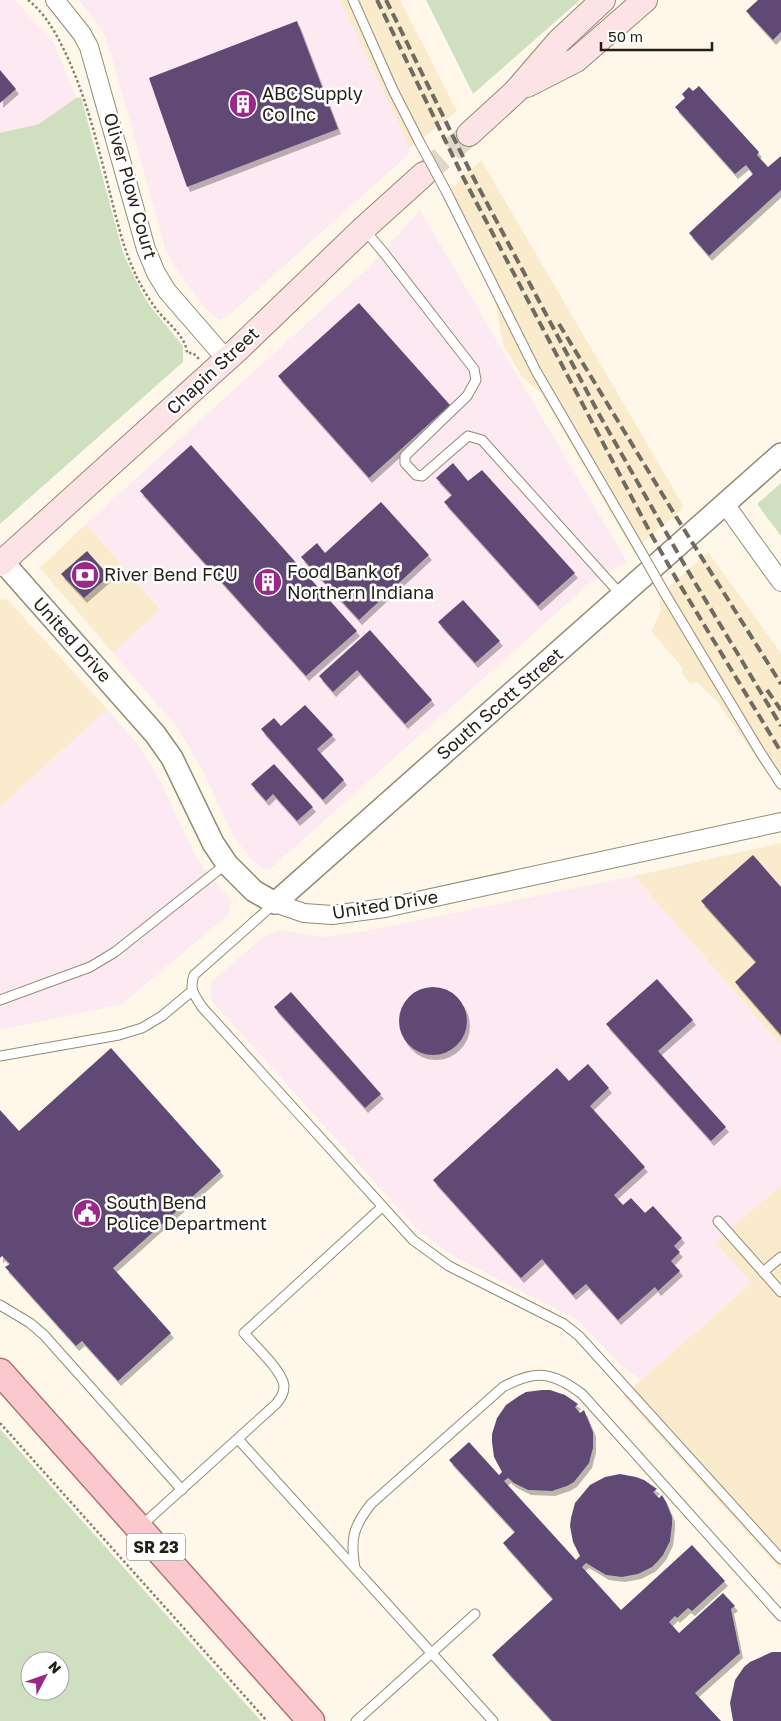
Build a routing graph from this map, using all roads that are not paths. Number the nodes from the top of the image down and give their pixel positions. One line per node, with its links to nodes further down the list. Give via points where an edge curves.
1 (55, 0): 9 (street, Oliver Plow Court, via 89,47 156,273 167,292)
2 (353, 0): 15 (lane, bridge, via 393,90 536,371 664,592)
3 (603, 0): 5 (main road, via 559,41)
4 (645, 0): 5 (main road, via 576,60)
5 (516, 91): 6 (main road)
6 (468, 134)
7 (424, 174): 8 (main road, Chapin Street)
8 (364, 229): 9 (main road, Chapin Street); 14 (lane, via 474,369 476,380 467,396 405,456 405,463 416,476 422,476 468,436 482,440)
9 (226, 359): 12 (main road, Chapin Street)
10 (781, 454): 11 (street, South Scott Street)
11 (725, 504): 13 (street); 14 (street, South Scott Street)
12 (1, 563): 17 (street, United Drive, via 156,734 172,758 213,843)
13 (781, 582)
14 (622, 596): 18 (street, South Scott Street)
15 (781, 784)
16 (781, 822): 18 (street, United Drive, via 385,908 332,915 304,914)
17 (227, 864): 18 (street, United Drive, via 254,891); 20 (lane, via 115,952 90,967)
18 (275, 903): 19 (lane, via 198,970 191,984)
19 (192, 991): 21 (lane, via 142,1028); 22 (lane, via 202,1007)
20 (0, 1000)
21 (0, 1056)
22 (382, 1207): 29 (lane, via 244,1333 282,1377 284,1388 283,1396 276,1404); 32 (lane, via 413,1240 450,1266 564,1324 579,1336)
23 (718, 1221): 25 (lane)
24 (781, 1257): 25 (lane)
25 (763, 1272): 26 (lane)
26 (781, 1292)
27 (0, 1305): 30 (lane, via 44,1335)
28 (0, 1372): 31 (main road, SR 23)
29 (238, 1439): 30 (lane); 33 (lane)
30 (182, 1490): 31 (lane)
31 (139, 1528): 37 (main road, SR 23)
32 (781, 1559)
33 (355, 1568): 35 (lane, via 352,1553 358,1520 371,1504 503,1387 516,1380 549,1376 564,1381 582,1394); 36 (lane)
34 (475, 1614): 36 (lane)
35 (781, 1616)
36 (432, 1653): 38 (lane); 39 (lane)
37 (311, 1721)
38 (356, 1721)
39 (493, 1721)

